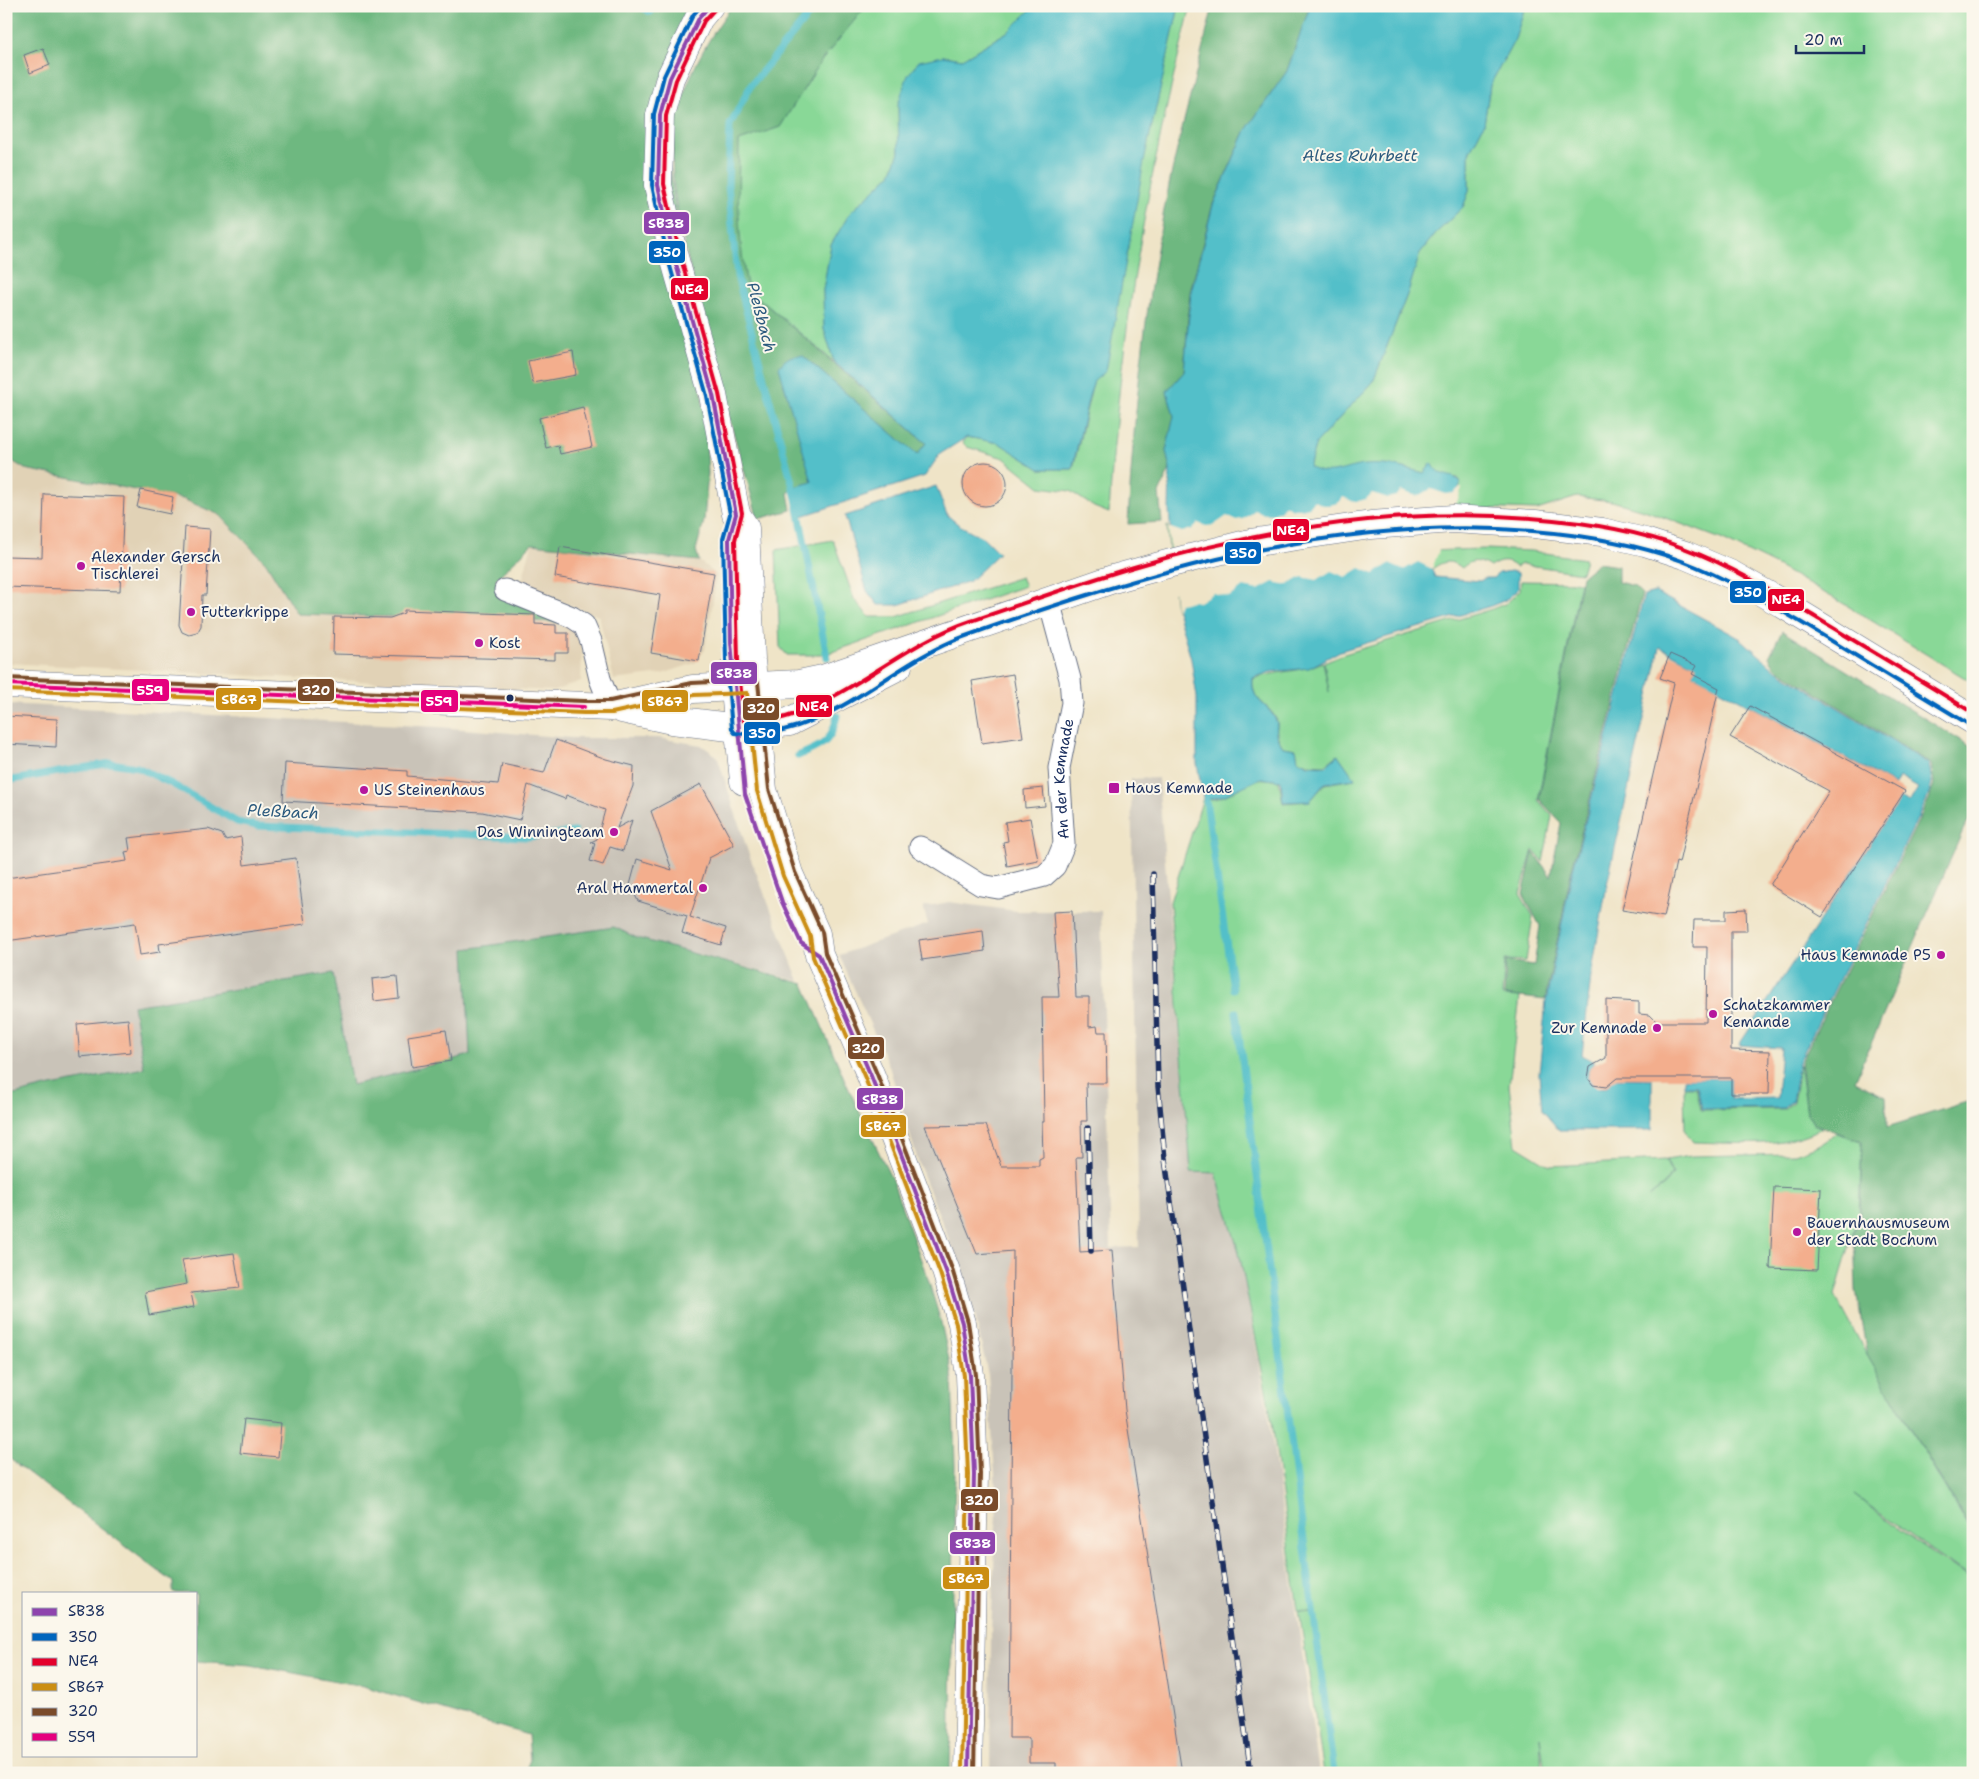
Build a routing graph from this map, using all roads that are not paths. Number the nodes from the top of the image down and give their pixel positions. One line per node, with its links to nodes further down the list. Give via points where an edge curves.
1 (709, 6): 6 (main road, via 699,18 670,78 660,115 658,185 674,257 713,395 736,514 745,528)
2 (505, 590): 7 (street, via 584,625)
3 (1049, 601): 4 (main road); 8 (main road, via 1113,579 1250,543 1371,524 1453,519 1602,532 1646,542 1732,575); 10 (street, An der Kemnade, via 1068,670 1072,703 1059,768 1064,844 1055,866 1044,876 998,888 981,885)
4 (938, 641): 6 (main road, via 823,679 799,684); 9 (main road, via 883,675 789,722)
5 (6, 684): 7 (main road)
6 (743, 686): 7 (main road, via 693,689); 9 (main road)
7 (610, 707): 9 (main road, via 672,720)
8 (1973, 720)
9 (748, 727): 11 (main road, via 789,874 816,934 819,955 871,1076 946,1271 962,1323 970,1375 974,1474)
10 (920, 847)
11 (968, 1773)

